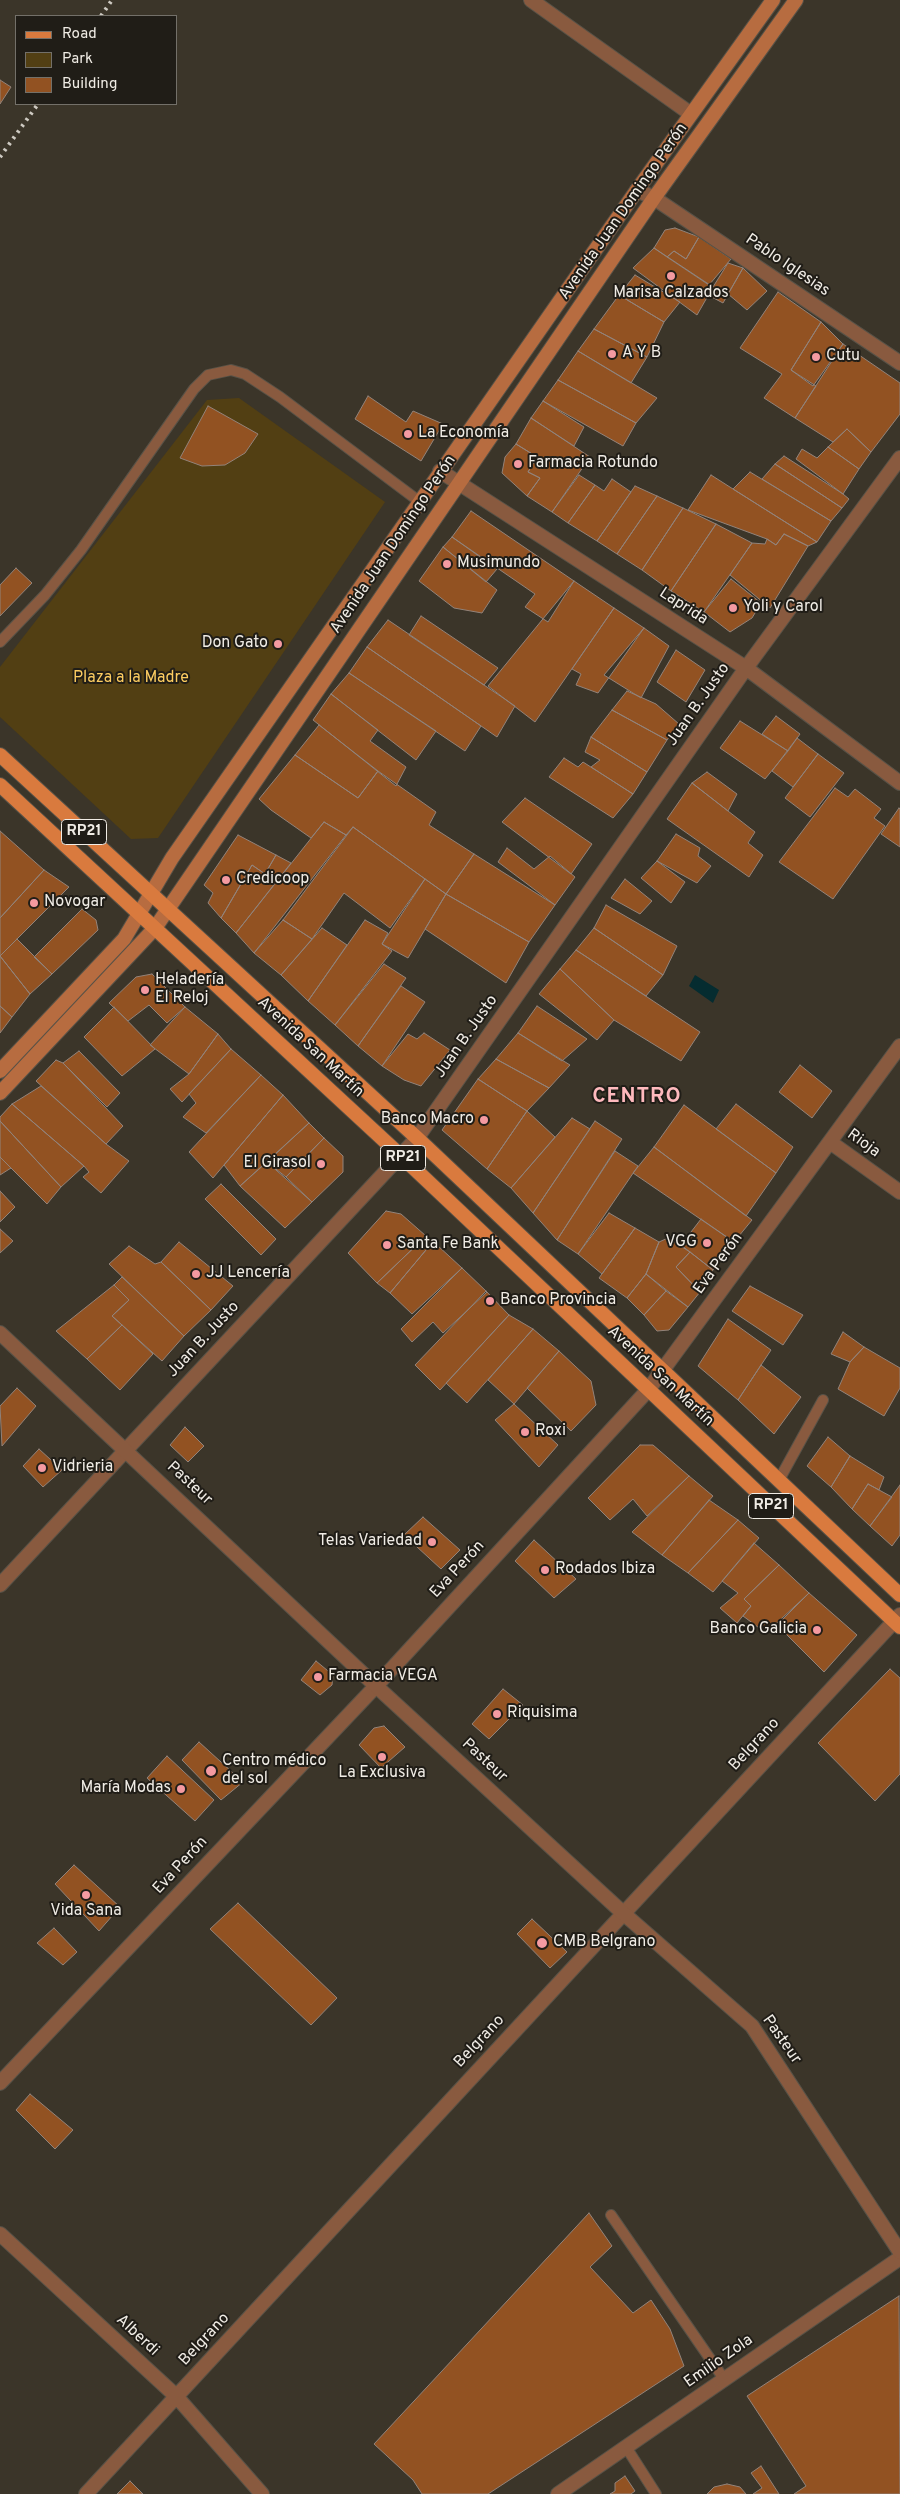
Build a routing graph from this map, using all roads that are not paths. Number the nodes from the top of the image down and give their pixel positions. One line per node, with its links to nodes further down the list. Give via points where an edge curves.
1 (531, 0): 4 (street)
2 (772, 0): 4 (main road, Avenida Juan Domingo Perón)
3 (796, 0): 6 (main road, Avenida Juan Domingo Perón)
4 (691, 114): 5 (main road, Avenida Juan Domingo Perón)
5 (637, 190): 6 (street, Pablo Iglesias); 9 (main road, Avenida Juan Domingo Perón)
6 (654, 198): 7 (street, Pablo Iglesias); 10 (main road, Avenida Juan Domingo Perón)
7 (900, 363)
8 (900, 458): 13 (street, Juan B. Justo)
9 (440, 471): 10 (street, Laprida); 11 (main road, Avenida Juan Domingo Perón)
10 (458, 482): 13 (street, Laprida); 18 (main road, Avenida Juan Domingo Perón)
11 (420, 502): 12 (lane, via 245,374 231,370 208,375 194,389 80,550); 17 (main road, Avenida Juan Domingo Perón)
12 (0, 642)
13 (746, 668): 15 (street, Laprida); 24 (street, Juan B. Justo)
14 (0, 755): 17 (main road, Avenida San Martín / RP21)
15 (900, 783)
16 (0, 785): 19 (main road, Avenida San Martín / RP21)
17 (150, 893): 18 (main road, Avenida San Martín / RP21); 19 (main road, Avenida Juan Domingo Perón)
18 (167, 909): 20 (main road, Avenida Juan Domingo Perón); 24 (main road, Avenida San Martín / RP21)
19 (139, 913): 20 (main road, Avenida San Martín / RP21); 22 (main road, Avenida Juan Domingo Perón, via 124,939)
20 (155, 928): 23 (main road, Avenida Juan Domingo Perón); 26 (main road, Avenida San Martín / RP21)
21 (900, 1046): 25 (street, Eva Perón)
22 (0, 1071)
23 (0, 1093)
24 (418, 1138): 26 (street, Juan B. Justo); 29 (main road, Avenida San Martín / RP21)
25 (830, 1142): 27 (street, Rioja); 29 (street, Eva Perón)
26 (401, 1156): 30 (main road, Avenida San Martín / RP21); 32 (street, Juan B. Justo)
27 (900, 1192)
28 (0, 1332): 32 (street, Pasteur)
29 (663, 1370): 30 (street, Eva Perón); 33 (main road, Avenida San Martín / RP21)
30 (648, 1390): 36 (main road, Avenida San Martín / RP21); 37 (street, Eva Perón)
31 (822, 1400): 33 (lane)
32 (126, 1449): 34 (street, Juan B. Justo); 37 (street, Pasteur)
33 (779, 1480): 35 (main road, Avenida San Martín / RP21)
34 (0, 1585)
35 (900, 1595)
36 (898, 1621): 38 (street, Belgrano)
37 (376, 1686): 38 (street, Pasteur); 39 (street, Eva Perón)
38 (623, 1913): 42 (street, Pasteur, via 752,2026); 45 (street, Belgrano)
39 (0, 2083)
40 (611, 2215): 44 (lane)
41 (0, 2234): 45 (street, Alberdi)
42 (900, 2252)
43 (900, 2258): 44 (street, Emilio Zola)
44 (724, 2379): 46 (street, Emilio Zola)
45 (176, 2396): 47 (street, Belgrano); 48 (street, Alberdi)
46 (626, 2447): 49 (street, Emilio Zola); 50 (lane)
47 (86, 2494)
48 (262, 2494)
49 (558, 2494)
50 (656, 2494)

